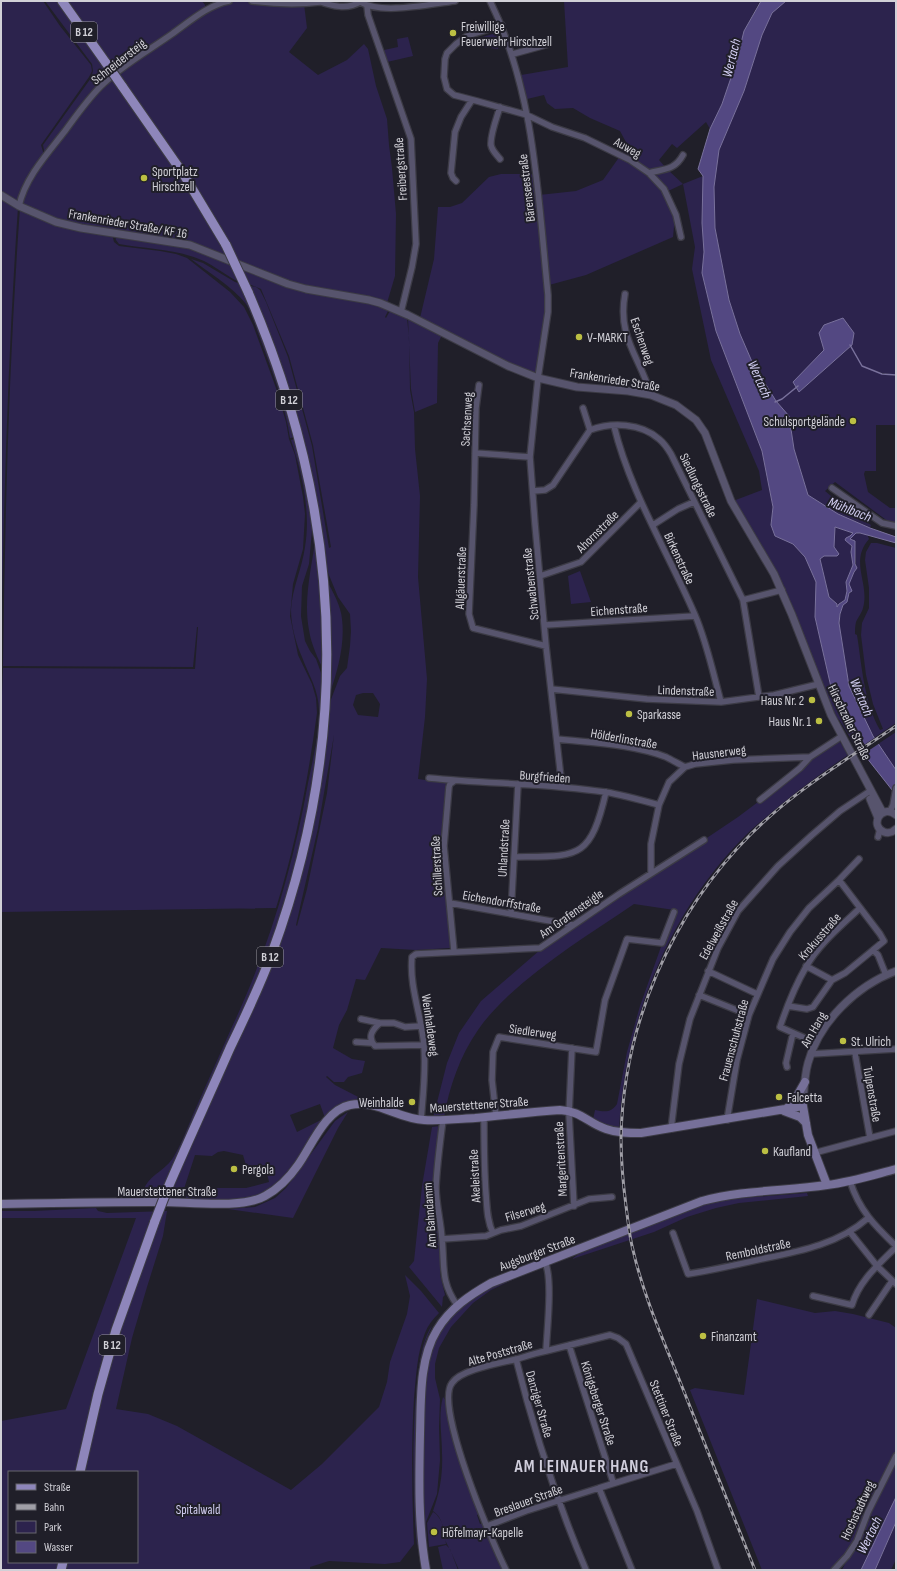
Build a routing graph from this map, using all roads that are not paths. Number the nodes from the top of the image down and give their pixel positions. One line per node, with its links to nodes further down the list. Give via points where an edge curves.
1 (62, 1): 136 (main road, B 12, bridge, via 184,175 226,245 248,292 274,355 300,437 315,512 326,612 326,708 319,772 298,870 284,919 260,983 166,1190 116,1330)
2 (229, 1): 20 (street, Schneidersteig, via 222,2 188,22 101,87 84,105 45,157 28,182)
3 (252, 1): 6 (street, via 304,4)
4 (455, 1): 8 (street, via 392,8)
5 (490, 1): 9 (street, Bärenseestraße)
6 (319, 2): 7 (street, via 346,8)
7 (360, 2): 8 (street)
8 (367, 6): 24 (street, Freibergstraße, via 411,139 416,244)
9 (502, 25): 11 (street, Bärenseestraße); 12 (street, Auweg, via 468,36 451,49 445,59 444,77 447,89 454,95)
10 (549, 44): 11 (street)
11 (513, 54): 14 (street, Bärenseestraße)
12 (472, 100): 13 (street, Auweg); 18 (street, via 456,132 451,173)
13 (500, 107): 14 (street, Auweg); 16 (street, via 491,145)
14 (527, 116): 17 (street, Auweg, via 598,144); 25 (street, Bärenseestraße, via 536,173 548,295 548,312)
15 (683, 155): 17 (street, via 678,163 670,168)
16 (500, 159)
17 (649, 173): 21 (street, Auweg, via 664,189 676,216)
18 (456, 181)
19 (1, 195): 20 (street, Frankenrieder Straße/ KF 16)
20 (19, 206): 23 (street, Frankenrieder Straße/ KF 16, via 56,222 81,228 190,245 288,284)
21 (681, 237)
22 (625, 294): 27 (street, Eschenweg, via 622,312 624,328)
23 (369, 300): 24 (street, Frankenrieder Straße)
24 (401, 312): 25 (street, Frankenrieder Straße, via 508,366)
25 (538, 378): 27 (street, Frankenrieder Straße, via 577,386); 32 (street, Schwabenstraße)
26 (479, 385): 31 (street, Sachsenweg)
27 (651, 395): 40 (street, Frankenrieder Straße, via 676,405 696,420 713,453 731,501)
28 (582, 408): 30 (street)
29 (614, 426): 30 (street, Siedlungsstraße); 35 (street, Birkenstraße, via 620,450); 36 (street, Siedlungsstraße, via 631,426 646,430 660,439 671,454)
30 (590, 430): 34 (street, via 553,485 545,490)
31 (475, 453): 32 (street); 44 (street, Allgäuerstraße, via 468,614 474,628)
32 (530, 457): 34 (street, Schwabenstraße)
33 (832, 488): 38 (street, via 882,523)
34 (533, 491): 39 (street, Schwabenstraße)
35 (641, 502): 37 (street, Birkenstraße); 39 (street, Ahornstraße, via 581,562)
36 (694, 502): 37 (street); 41 (street, Siedlungsstraße)
37 (653, 525): 42 (street, Birkenstraße)
38 (896, 526)
39 (540, 576): 43 (street, Schwabenstraße)
40 (782, 590): 41 (street); 45 (street, Frankenrieder Straße)
41 (743, 600): 47 (street, Siedlungsstraße)
42 (695, 616): 43 (street, Eichenstraße); 48 (street, Birkenstraße, via 709,655)
43 (545, 625): 44 (street, Schwabenstraße)
44 (546, 646): 46 (street, Schwabenstraße)
45 (819, 684): 47 (street, Lindenstraße); 49 (street, Hirschzeller Straße)
46 (551, 689): 48 (street, Lindenstraße, via 644,699); 50 (street, Schwabenstraße)
47 (759, 697): 48 (street, Lindenstraße)
48 (721, 702)
49 (842, 736): 51 (street); 59 (street, Hirschzeller Straße)
50 (557, 739): 52 (street, Hölderlinstraße, via 640,750); 56 (street, Schwabenstraße)
51 (810, 757): 52 (street, Hausnerweg, via 733,760); 60 (street)
52 (685, 767): 61 (street, Hausnerweg, via 669,782)
53 (429, 778): 54 (street, Burgfrieden)
54 (454, 781): 55 (street, Burgfrieden); 69 (street, Schillerstraße, via 449,787 444,838)
55 (518, 784): 56 (street, Burgfrieden); 65 (street, Uhlandstraße)
56 (562, 787): 58 (street, Burgfrieden)
57 (896, 788): 62 (street, via 893,805)
58 (606, 792): 61 (street, Burgfrieden); 65 (street, via 590,840 577,852 561,856)
59 (869, 792): 62 (street, Hirschzeller Straße, via 875,805); 78 (street, Edelweißstraße, via 840,811 812,835 778,866 738,910)
60 (760, 800)
61 (659, 805): 67 (street, Hausnerweg, via 651,844)
62 (887, 814): 63 (street, via 878,825)
63 (888, 833)
64 (704, 840): 67 (street, Am Grafensteigle)
65 (514, 857): 72 (street, Uhlandstraße)
66 (859, 859): 68 (street, Frauenschuhstraße)
67 (651, 873): 73 (street, Am Grafensteigle)
68 (839, 880): 70 (street); 82 (street, Frauenschuhstraße, via 809,908 790,932 773,959)
69 (450, 903): 72 (street, Eichendorffstraße); 75 (street, Schillerstraße)
70 (860, 908): 74 (street, via 884,941); 77 (street, Krokusstraße, via 825,942)
71 (674, 912): 94 (street, Siedlerweg, via 662,942 627,939 605,1000 596,1052)
72 (511, 913): 73 (street, Eichendorffstraße)
73 (573, 925): 75 (street, Am Grafensteigle, via 540,948)
74 (873, 950): 80 (street, via 878,955); 81 (street)
75 (454, 951): 76 (street, Am Grafensteigle, via 416,954)
76 (412, 957): 88 (street, Weinhaldeweg, via 411,971)
77 (806, 966): 81 (street); 84 (street, Krokusstraße)
78 (708, 971): 82 (street); 83 (street, Edelweißstraße)
79 (896, 972): 80 (street, Am Hang)
80 (886, 975): 92 (street, Am Hang, via 838,1011)
81 (832, 980): 84 (street, via 813,1007)
82 (757, 994): 85 (street, Frauenschuhstraße)
83 (699, 995): 85 (street); 109 (street, Edelweißstraße, via 679,1064)
84 (788, 1006): 89 (street, Krokusstraße, via 780,1027)
85 (748, 1015): 107 (street, Frauenschuhstraße)
86 (361, 1019): 87 (street)
87 (380, 1023): 88 (street, via 394,1023 405,1027); 91 (street, via 372,1029)
88 (421, 1026): 93 (street, Weinhaldeweg)
89 (794, 1033): 92 (street); 98 (street)
90 (356, 1042): 91 (street)
91 (372, 1043): 93 (street, via 375,1046)
92 (816, 1043): 97 (street, Am Hang)
93 (424, 1045): 105 (street, Weinhaldeweg, via 425,1076)
94 (572, 1048): 101 (street, Margeritenstraße); 103 (street, Siedlerweg, via 499,1037 493,1052 492,1080)
95 (896, 1049): 96 (street)
96 (855, 1053): 97 (street); 111 (street, Tulpenstraße)
97 (811, 1054): 99 (street, Am Hang)
98 (787, 1067)
99 (805, 1082): 100 (street, Am Hang); 102 (main road, via 792,1105)
100 (803, 1106): 102 (main road, Mauerstettener Straße); 108 (main road)
101 (569, 1110): 103 (main road, Mauerstettener Straße); 109 (main road, Mauerstettener Straße, via 612,1131 641,1133); 118 (street, Margeritenstraße)
102 (784, 1110): 107 (main road, Mauerstettener Straße); 108 (main road, via 800,1116)
103 (496, 1116): 104 (main road, Mauerstettener Straße)
104 (484, 1117): 106 (main road, Mauerstettener Straße); 121 (street, Akeleistraße, via 483,1163)
105 (421, 1120): 106 (main road, Mauerstettener Straße); 117 (main road, Mauerstettener Straße, via 407,1118 372,1105 349,1105 335,1112 326,1121 298,1166 283,1183 263,1197 248,1202)
106 (443, 1120): 123 (street, Am Bahndamm, via 436,1189)
107 (727, 1120): 109 (main road, Mauerstettener Straße)
108 (806, 1124): 112 (main road)
109 (671, 1129)
110 (896, 1131): 111 (street)
111 (870, 1138): 112 (street)
112 (814, 1153): 115 (main road)
113 (896, 1169): 114 (main road, Augsburger Straße)
114 (850, 1181): 115 (main road, Augsburger Straße); 119 (street)
115 (826, 1185): 125 (main road, Augsburger Straße, via 730,1195 702,1201)
116 (612, 1197): 118 (street, Filserweg, via 589,1199)
117 (1, 1204)
118 (574, 1206): 121 (street, Filserweg, via 521,1226)
119 (868, 1218): 120 (street, Remboldstraße); 124 (street)
120 (850, 1232): 122 (street, Remboldstraße, via 796,1252 688,1274); 126 (street)
121 (493, 1233): 123 (street, Filserweg, via 486,1236)
122 (673, 1233)
123 (442, 1239): 129 (street, Am Bahndamm, via 444,1279 449,1294)
124 (896, 1246): 126 (street)
125 (545, 1262): 129 (main road, Augsburger Straße, via 491,1282); 132 (street, Alte Poststraße, via 549,1294)
126 (877, 1266): 127 (street); 128 (street, via 861,1284 852,1305)
127 (894, 1282): 130 (street)
128 (813, 1296)
129 (457, 1305): 141 (main road, Augsburger Straße, via 436,1331 423,1379 418,1491)
130 (869, 1315)
131 (569, 1345): 132 (street, Stettiner Straße); 135 (street, Stettiner Straße, via 610,1335 626,1344); 137 (street, Königsberger Straße)
132 (546, 1351): 133 (street, Alte Poststraße)
133 (516, 1359): 139 (street, Danziger Straße, via 527,1403); 140 (street, Alte Poststraße, via 464,1374 451,1383 449,1391 454,1435)
134 (896, 1456): 146 (street, Hochstadtweg, via 868,1512 857,1541)
135 (676, 1464): 137 (street); 145 (street, Stettiner Straße, via 697,1511)
136 (80, 1471)
137 (613, 1482): 138 (street)
138 (599, 1488): 139 (street, Breslauer Straße); 144 (street)
139 (559, 1500): 140 (street, Breslauer Straße); 143 (street, Danziger Straße)
140 (487, 1526): 142 (street, Alte Poststraße)
141 (426, 1570)
142 (506, 1570)
143 (586, 1570)
144 (632, 1570)
145 (718, 1570)
146 (834, 1570)

